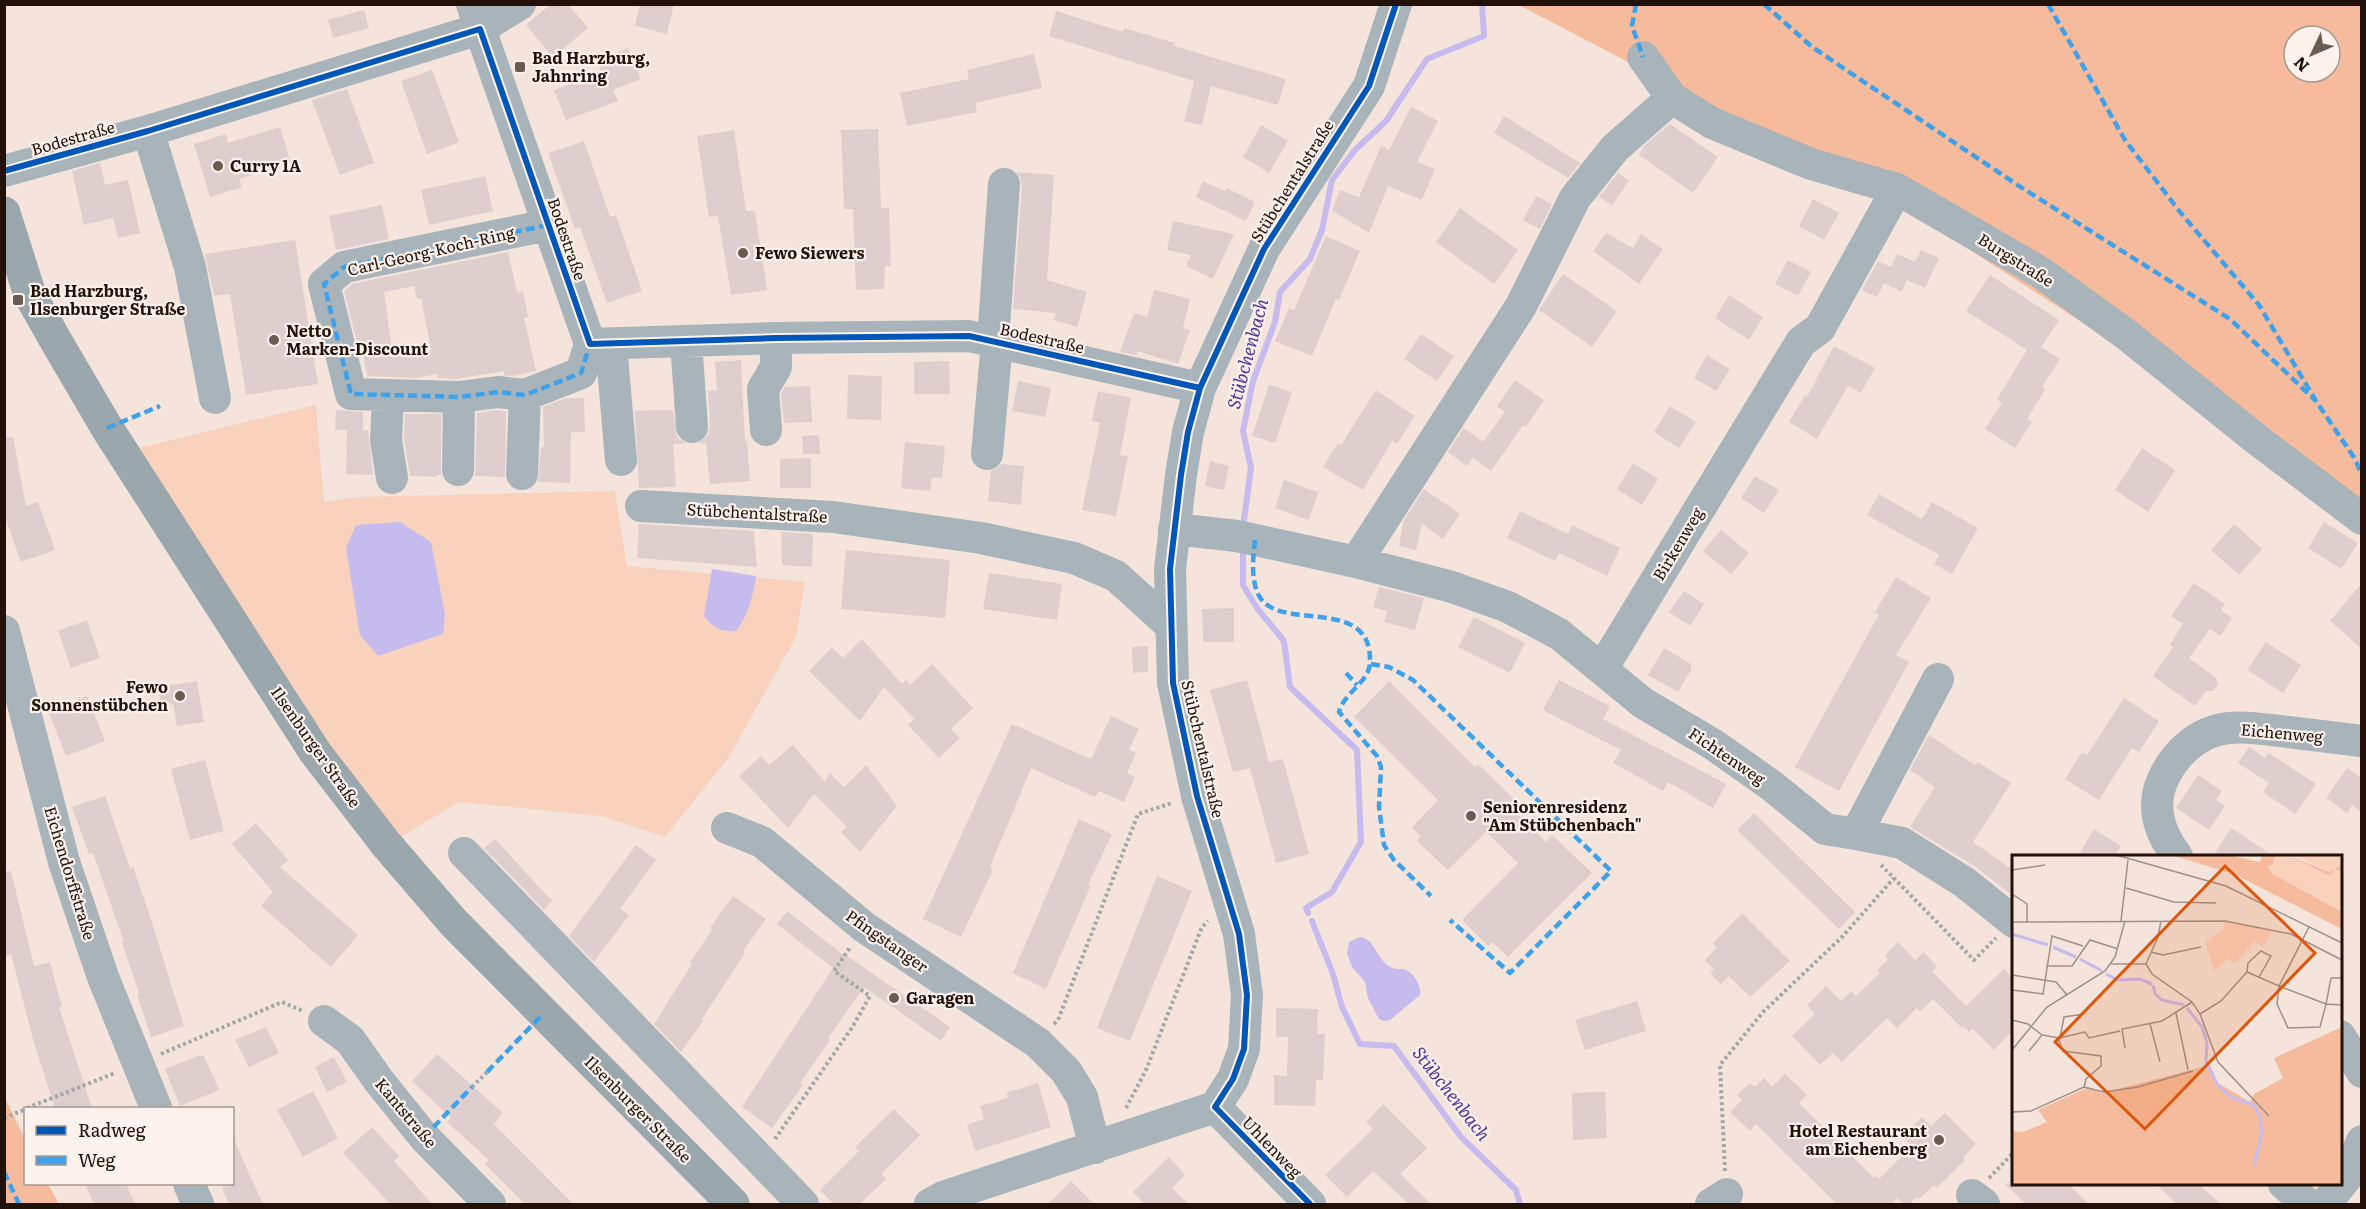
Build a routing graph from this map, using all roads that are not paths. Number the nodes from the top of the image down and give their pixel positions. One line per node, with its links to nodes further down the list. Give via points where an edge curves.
1 (520, 4): 3 (street)
2 (1396, 4): 16 (street, Stübchentalstraße, via 1369,86 1264,249)
3 (476, 17): 6 (street, Bodestraße); 11 (street, Bodestraße)
4 (1643, 57): 5 (street, Burgstraße)
5 (1672, 98): 9 (street, Burgstraße, via 1712,123 1811,164); 31 (street, via 1615,148 1575,198 1521,306)
6 (148, 131): 7 (street, Bodestraße); 20 (street, via 190,267)
7 (4, 171)
8 (1004, 184): 14 (street)
9 (1897, 189): 29 (street, Burgstraße, via 2050,279); 34 (street, Birkenweg, via 1820,328 1801,342)
10 (4, 213): 55 (main road, Ilsenburger Straße, via 30,295 56,341 107,428 315,752 454,923)
11 (548, 225): 15 (street, Bodestraße); 18 (street, Carl-Georg-Koch-Ring, via 344,267 324,284 351,394)
12 (776, 338): 13 (street, Bodestraße); 14 (street, Bodestraße, via 969,336); 22 (street, via 776,367 763,389)
13 (686, 341): 15 (street, Bodestraße); 21 (street)
14 (995, 341): 16 (street, Bodestraße); 23 (street, Bodestraße)
15 (600, 344): 17 (street, Carl-Georg-Koch-Ring, via 581,373); 24 (street, Bodestraße)
16 (1200, 388): 30 (street, Stübchentalstraße, via 1188,432)
17 (525, 395): 19 (street, Carl-Georg-Koch-Ring, via 498,392); 26 (street)
18 (388, 396): 19 (street, Carl-Georg-Koch-Ring); 27 (street, via 386,440)
19 (459, 397): 25 (street)
20 (215, 398)
21 (692, 427)
22 (766, 430)
23 (987, 454)
24 (621, 460)
25 (458, 470)
26 (522, 474)
27 (392, 478)
28 (641, 506): 32 (street, Stübchentalstraße, via 833,517 981,538 1074,558 1116,576)
29 (2361, 519)
30 (1174, 529): 31 (street, via 1243,537); 32 (street, Stübchentalstraße)
31 (1356, 562): 34 (street, via 1452,587 1508,607 1559,634)
32 (1170, 625): 46 (street, Stübchentalstraße, via 1173,682 1197,796 1239,934 1247,995 1244,1049 1233,1079)
33 (4, 631): 45 (street, Eichendorffstraße, via 64,862 103,977)
34 (1602, 669): 38 (street, Fichtenweg, via 1643,703 1772,786 1825,829)
35 (1938, 680): 38 (street)
36 (2361, 741): 40 (street, Eichenweg, via 2260,729 2228,728 2204,735 2183,750 2167,771 2158,793 2157,815 2164,839)
37 (727, 828): 48 (street, Pfingstanger, via 762,842 864,927 1038,1044 1066,1071 1082,1097)
38 (1856, 834): 41 (street, Fichtenweg, via 1902,843 1964,882)
39 (464, 853): 56 (street)
40 (2176, 855)
41 (2012, 921)
42 (324, 1021): 54 (street, Kantstraße, via 350,1040 424,1137)
43 (2342, 1039): 44 (street)
44 (2361, 1072)
45 (156, 1107)
46 (1215, 1107): 48 (street); 58 (street, Uhlenweg)
47 (2361, 1141): 49 (street, via 2347,1177)
48 (1102, 1145): 57 (street)
49 (2342, 1180)
50 (189, 1185): 53 (street)
51 (2331, 1185): 52 (street)
52 (2304, 1199)
53 (198, 1204)
54 (490, 1204)
55 (733, 1204)
56 (803, 1204)
57 (930, 1204)
58 (1310, 1204)

